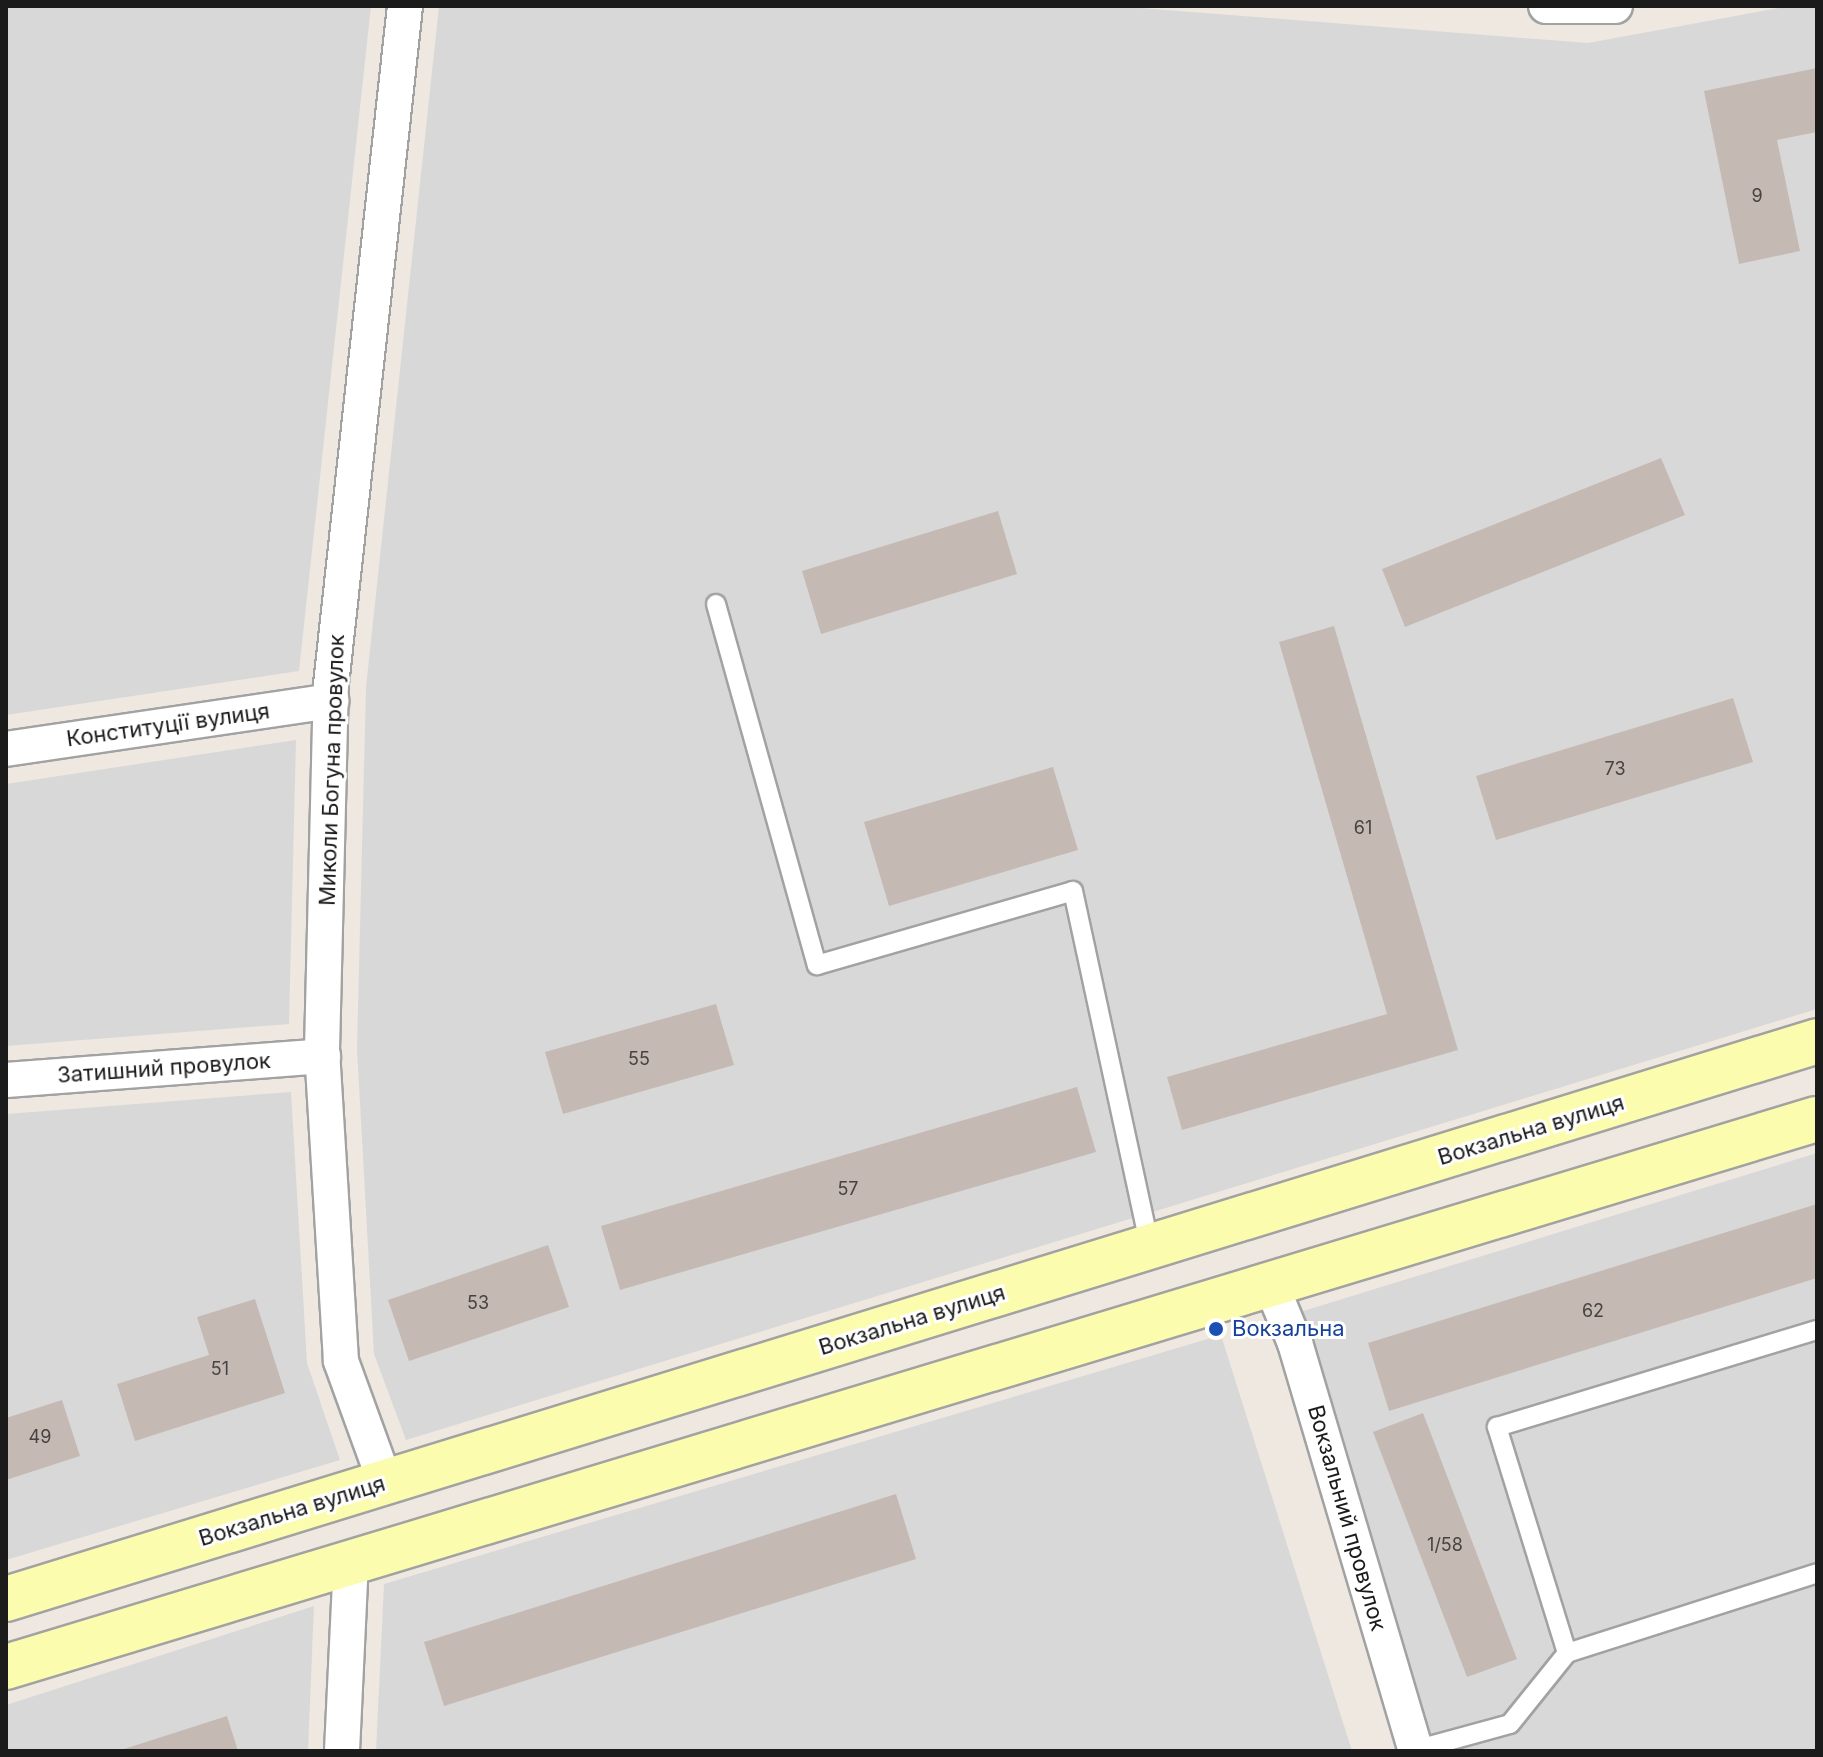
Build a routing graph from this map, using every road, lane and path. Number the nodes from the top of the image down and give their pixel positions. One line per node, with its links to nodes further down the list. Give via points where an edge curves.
1 (405, 6): 5 (street, Миколи Богуна провулок)
2 (1546, 6): 3 (street)
3 (1615, 6)
4 (716, 604): 11 (lane, via 817,965 1073,891)
5 (331, 701): 6 (street, Конституції вулиця); 8 (street, Миколи Богуна провулок)
6 (6, 749)
7 (1817, 1041): 11 (street, Вокзальна вулиця)
8 (323, 1056): 9 (street, Затишний провулок); 14 (street, Миколи Богуна провулок, via 341,1361)
9 (6, 1080)
10 (1817, 1119): 12 (street)
11 (1150, 1247): 14 (street, Вокзальна вулиця)
12 (1272, 1287): 15 (street); 20 (street, Вокзальний провулок, via 1295,1343)
13 (1817, 1330): 18 (lane, via 1497,1427)
14 (385, 1482): 17 (street, Вокзальна вулиця)
15 (351, 1559): 19 (street); 21 (street)
16 (1817, 1573): 18 (lane)
17 (6, 1599)
18 (1567, 1653): 20 (lane, via 1510,1724)
19 (6, 1667)
20 (1415, 1750)
21 (342, 1751)

